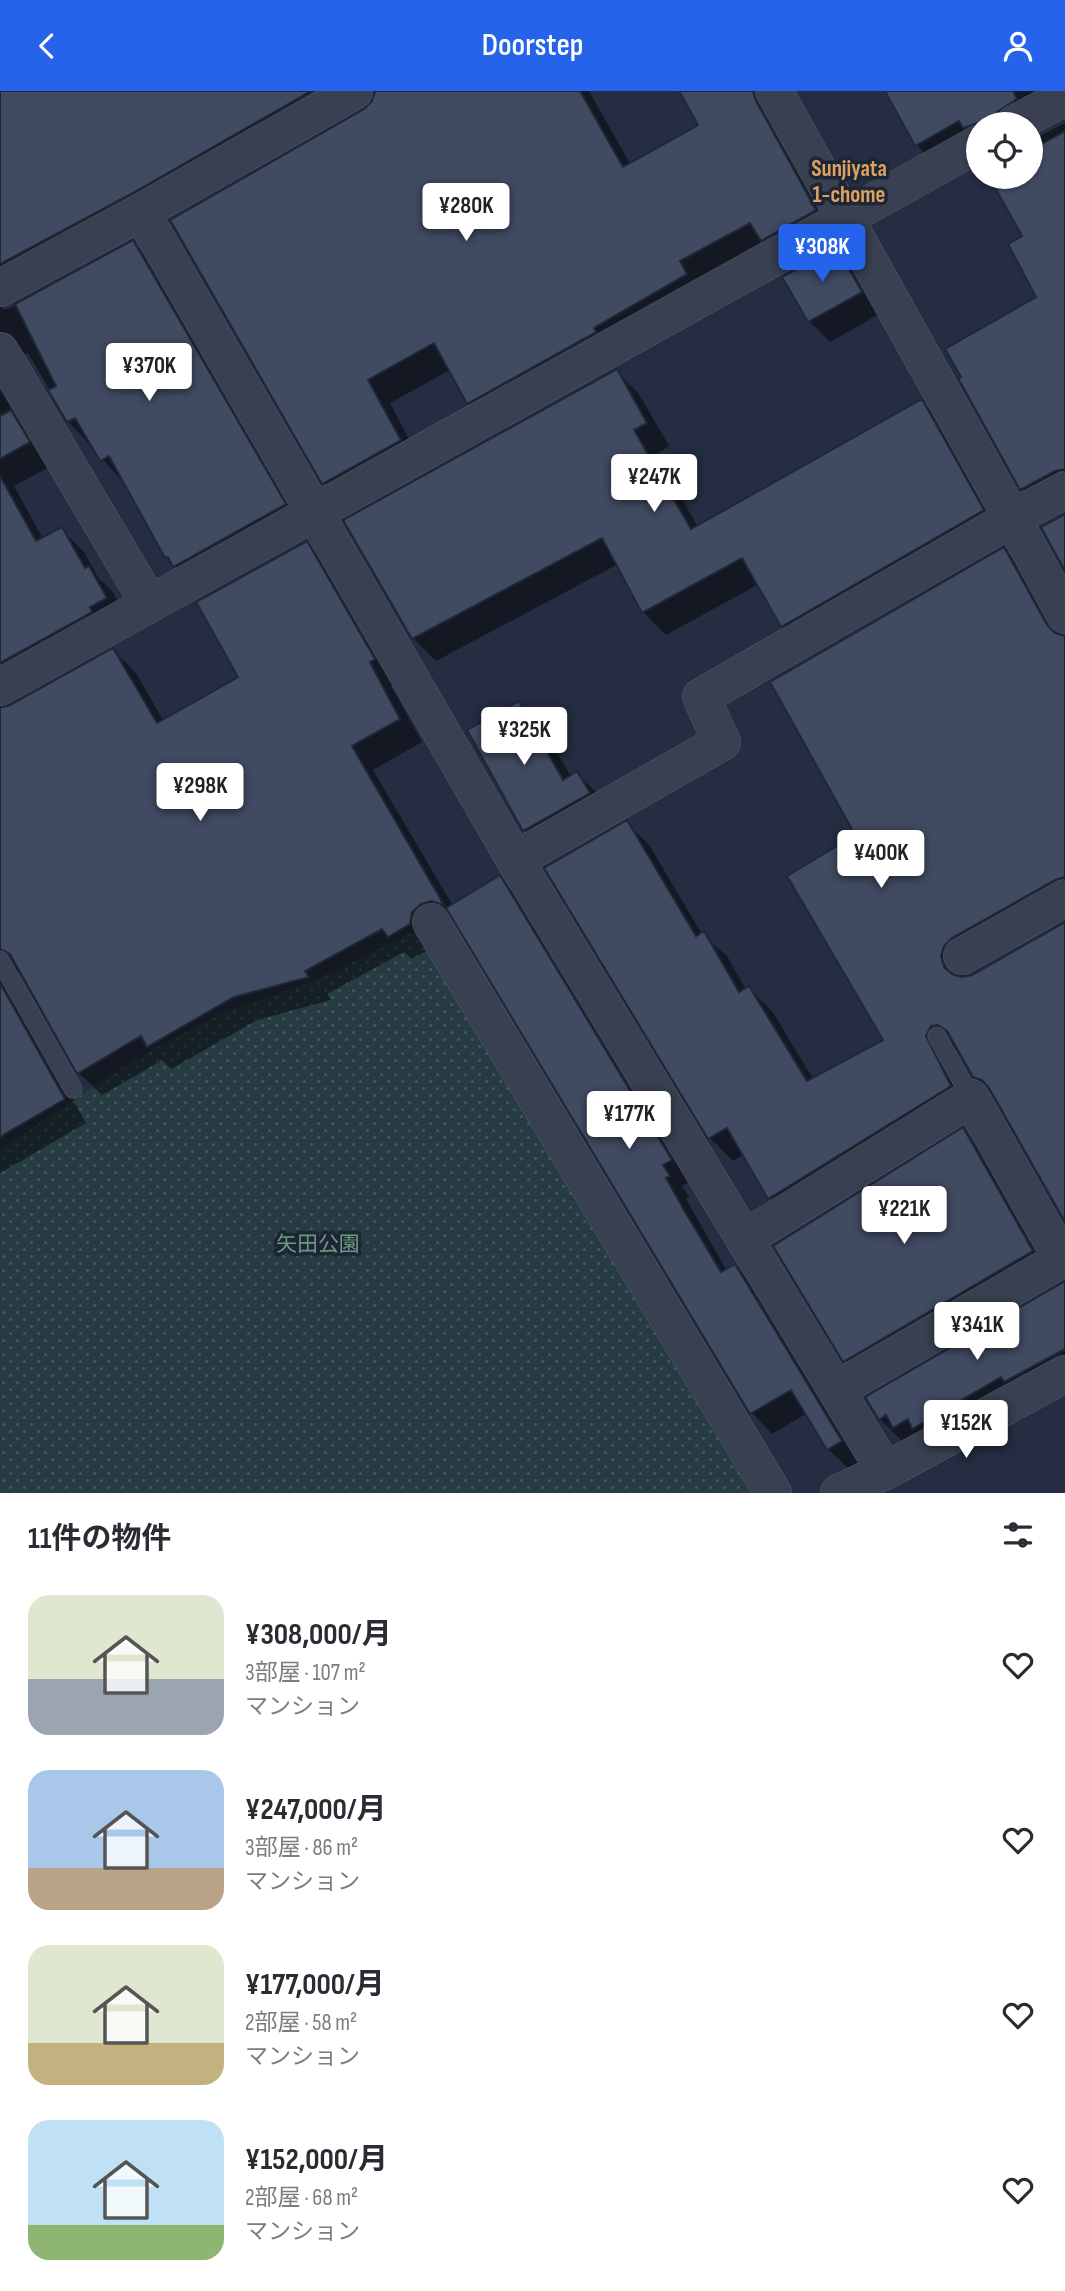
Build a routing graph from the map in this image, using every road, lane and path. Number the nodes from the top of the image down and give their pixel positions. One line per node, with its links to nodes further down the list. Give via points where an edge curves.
1 (774, 91): 7 (street)
2 (331, 97): 6 (street)
3 (1065, 97): 4 (street)
4 (1037, 112)
5 (966, 150): 7 (street)
6 (141, 212): 8 (street); 11 (street)
7 (845, 216): 11 (street); 12 (street)
8 (0, 288)
9 (0, 351): 13 (street)
10 (1065, 490): 12 (street)
11 (314, 511): 13 (street); 16 (street)
12 (1012, 518): 14 (street); 16 (street, via 701,697 722,742)
13 (149, 603): 15 (street)
14 (1065, 615)
15 (0, 687)
16 (515, 860): 24 (street)
17 (1065, 898): 19 (street)
18 (431, 922): 28 (street)
19 (962, 956)
20 (0, 960): 22 (lane)
21 (937, 1036): 23 (lane)
22 (73, 1089)
23 (971, 1098): 24 (street); 26 (street, via 1056,1249 1053,1263)
24 (744, 1239): 26 (street)
25 (1065, 1374): 27 (street)
26 (836, 1390): 27 (street)
27 (885, 1471): 29 (street)
28 (773, 1493)
29 (839, 1493)

